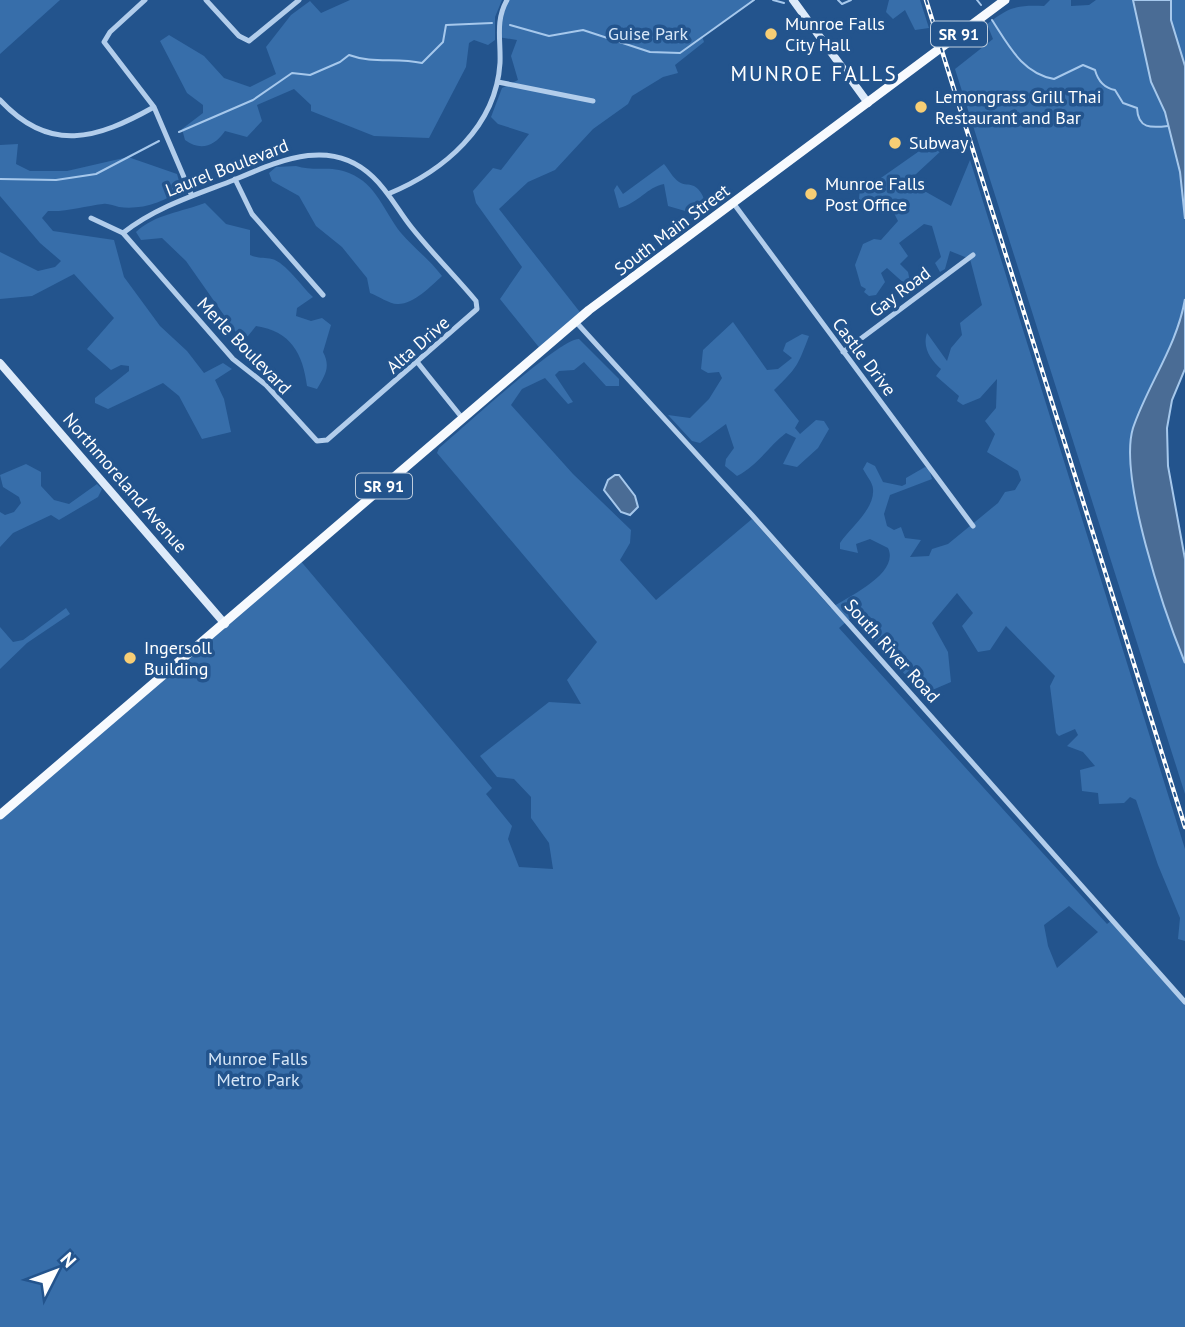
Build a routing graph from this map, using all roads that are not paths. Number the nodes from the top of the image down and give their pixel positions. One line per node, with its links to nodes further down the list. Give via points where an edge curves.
1 (145, 0): 11 (street, via 105,38 107,48)
2 (206, 0): 3 (street, via 249,41)
3 (299, 0)
4 (507, 0): 7 (street, via 498,24)
5 (793, 0): 10 (street)
6 (1005, 0): 10 (main road, SR 91)
7 (498, 82): 9 (street); 13 (street, via 484,117 463,144 427,176)
8 (0, 100): 11 (street, via 32,126 71,137 111,131)
9 (593, 101)
10 (868, 103): 15 (main road, South Main Street / SR 91)
11 (153, 107): 14 (street)
12 (235, 179): 13 (street, Laurel Boulevard, via 289,158 324,154 363,168); 14 (street, Laurel Boulevard); 20 (street, via 252,214)
13 (388, 194): 19 (street, Laurel Boulevard)
14 (192, 196): 17 (street, Laurel Boulevard, via 151,213)
15 (734, 204): 21 (main road, South Main Street / SR 91); 22 (street, Castle Drive)
16 (91, 218): 17 (street, Merle Boulevard)
17 (123, 233): 26 (street, Merle Boulevard, via 233,359 266,386 313,439 327,440)
18 (973, 255): 22 (street, Gay Road)
19 (461, 283): 24 (street, Alta Drive, via 476,301 475,313)
20 (323, 295)
21 (576, 322): 25 (main road, South Main Street / SR 91); 30 (street, South River Road)
22 (843, 352): 27 (street, Castle Drive)
23 (0, 363): 28 (street, Northmoreland Avenue)
24 (418, 363): 25 (street); 26 (street, Alta Drive)
25 (463, 419): 28 (main road, SR 91)
26 (350, 421)
27 (973, 526)
28 (225, 624): 29 (main road, SR 91)
29 (0, 815)
30 (1185, 1002)

